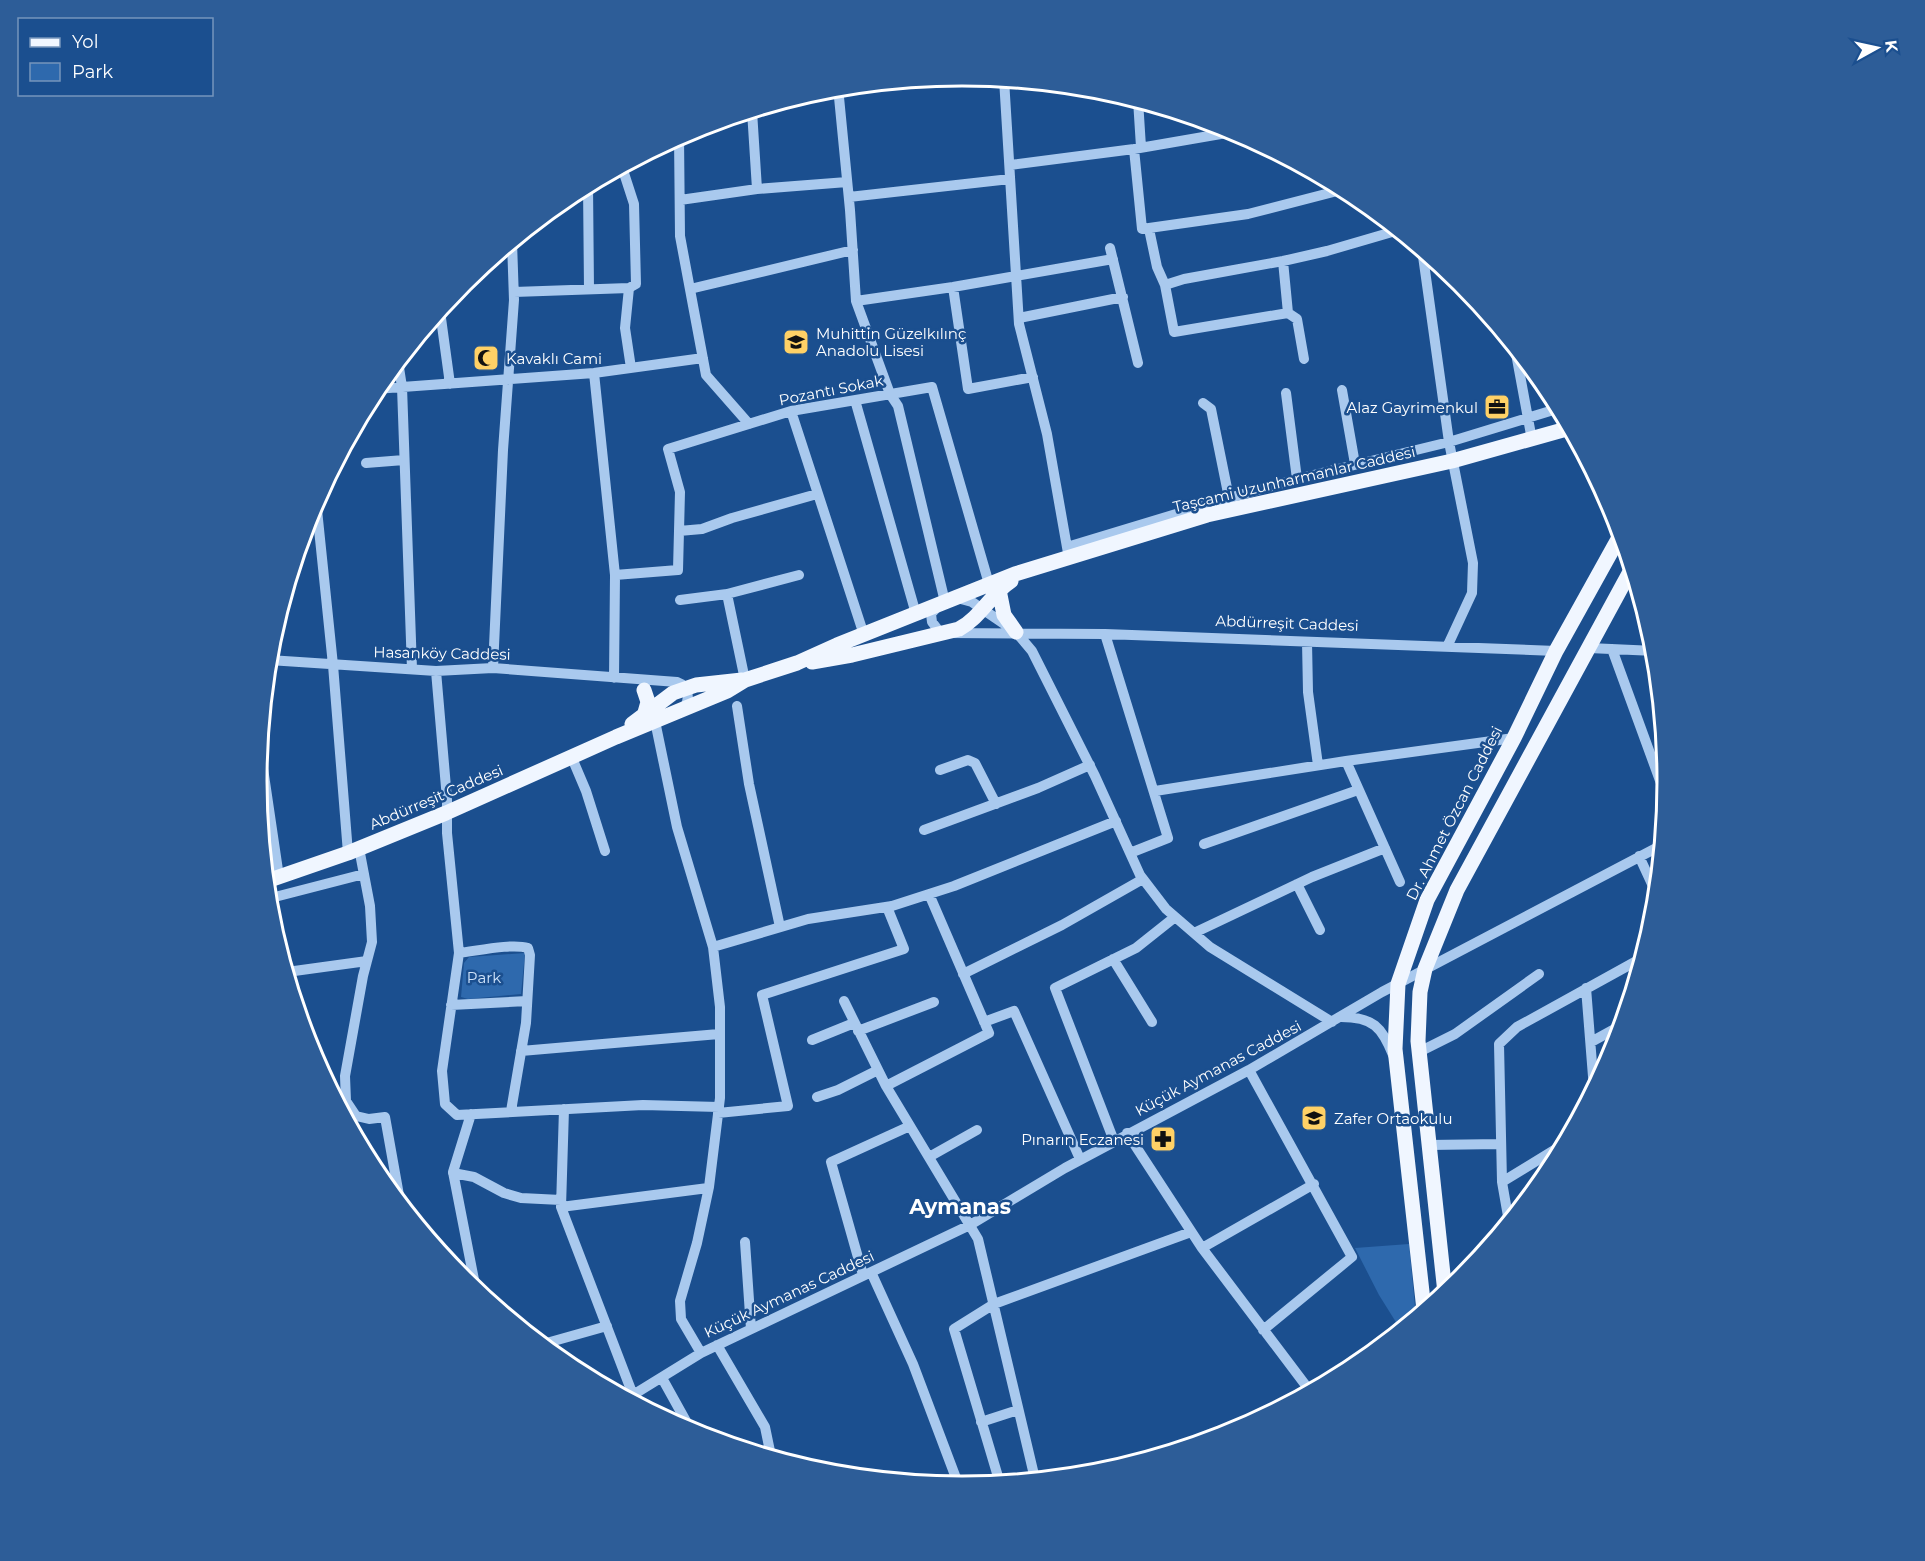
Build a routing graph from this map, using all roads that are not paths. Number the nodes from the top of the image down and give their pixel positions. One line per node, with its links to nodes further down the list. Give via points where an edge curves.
1 (1005, 87): 8 (street)
2 (839, 97): 11 (street)
3 (1138, 108): 7 (street)
4 (752, 118): 12 (street)
5 (1218, 134): 7 (street)
6 (679, 146): 16 (street)
7 (1138, 148): 8 (street); 17 (street, via 1142,229)
8 (1010, 165): 10 (street)
9 (624, 174): 26 (street, via 634,204 636,284)
10 (1010, 179): 15 (street); 23 (street)
11 (847, 182): 12 (street); 15 (street)
12 (757, 189): 16 (street)
13 (1332, 192): 17 (street, via 1248,214)
14 (588, 195): 27 (street)
15 (849, 197): 19 (street)
16 (680, 200): 28 (street, via 680,236)
17 (1149, 229): 24 (street)
18 (1390, 233): 22 (street)
19 (853, 250): 28 (street); 31 (street)
20 (512, 251): 29 (street)
21 (1424, 260): 58 (street)
22 (1283, 261): 24 (street); 32 (street)
23 (1016, 276): 25 (street); 30 (street, via 1111,253); 33 (street)
24 (1165, 285): 32 (street, via 1174,332)
25 (953, 287): 31 (street); 42 (street, via 968,389)
26 (629, 288): 27 (street); 39 (street, via 625,328)
27 (590, 289): 29 (street)
28 (690, 289): 35 (street)
29 (514, 292): 43 (street)
30 (1123, 297): 33 (street); 38 (street)
31 (856, 301): 49 (street)
32 (1288, 313): 36 (street, via 1297,319)
33 (1019, 318): 42 (street)
34 (441, 321): 44 (street)
35 (703, 358): 39 (street); 55 (street, via 706,375)
36 (1304, 359)
37 (1517, 362): 54 (street)
38 (1138, 363)
39 (631, 368): 41 (street)
40 (400, 373): 45 (street)
41 (594, 373): 43 (street); 70 (street)
42 (1033, 377): 69 (street)
43 (508, 380): 44 (street); 92 (street)
44 (450, 384): 45 (street)
45 (402, 387): 46 (street); 59 (street)
46 (389, 388)
47 (1342, 390): 62 (street)
48 (1286, 393): 63 (street)
49 (890, 394): 50 (street, Pozantı Sokak); 73 (street, Pozantı Sokak, via 932,387); 76 (street, via 898,406)
50 (855, 400): 52 (street, Pozantı Sokak); 78 (street)
51 (1203, 403): 65 (street, via 1212,409)
52 (791, 411): 55 (street, Pozantı Sokak); 64 (street)
53 (1550, 411): 54 (street)
54 (1527, 418): 57 (street); 58 (street)
55 (749, 424): 67 (street, Pozantı Sokak, via 668,449 680,492)
56 (1562, 430): 57 (main road, Taşcami Uzunharmanlar Caddesi)
57 (1532, 440): 60 (main road, Taşcami Uzunharmanlar Caddesi)
58 (1449, 442): 60 (street); 62 (street)
59 (404, 460): 61 (street); 93 (street)
60 (1452, 461): 65 (main road, Taşcami Uzunharmanlar Caddesi); 84 (street, via 1474,578 1472,593)
61 (366, 463)
62 (1355, 464): 63 (street)
63 (1296, 479): 65 (street)
64 (817, 494): 67 (street, via 702,528); 82 (street)
65 (1230, 503): 69 (main road, Taşcami Uzunharmanlar Caddesi, via 1195,519)
66 (317, 523): 91 (street)
67 (679, 531): 70 (street, via 678,570)
68 (1616, 543): 87 (main road, Dr. Ahmet Özcan Caddesi)
69 (1068, 553): 73 (main road, Taşcami Uzunharmanlar Caddesi)
70 (615, 575): 95 (street)
71 (800, 575): 74 (street)
72 (1627, 577): 85 (main road)
73 (994, 587): 76 (main road, Taşcami Uzunharmanlar Caddesi); 77 (main road, Taşcami Uzunharmanlar Caddesi); 80 (main road, via 1004,615)
74 (727, 594): 75 (street); 96 (street)
75 (680, 600)
76 (947, 601): 77 (street, via 966,599); 78 (main road, Abdürreşit Caddesi); 79 (street, via 932,614 932,622 939,631)
77 (982, 609): 79 (main road, Taşcami Uzunharmanlar Caddesi, via 964,627); 80 (street)
78 (916, 614): 82 (main road, Abdürreşit Caddesi)
79 (947, 633): 80 (street, Abdürreşit Caddesi); 90 (main road, Abdürreşit Caddesi)
80 (1016, 633): 81 (street, Abdürreşit Caddesi); 106 (street, via 1032,651)
81 (1105, 634): 83 (street, Abdürreşit Caddesi); 111 (street)
82 (864, 635): 90 (main road, Abdürreşit Caddesi)
83 (1307, 642): 84 (street, Abdürreşit Caddesi); 107 (street, via 1308,692)
84 (1448, 647): 87 (street, Abdürreşit Caddesi)
85 (1589, 648): 86 (street); 141 (main road, via 1457,890)
86 (1612, 649): 88 (street); 109 (street)
87 (1556, 651): 103 (main road, Dr. Ahmet Özcan Caddesi)
88 (1645, 651)
89 (278, 661): 91 (street, Hasanköy Caddesi)
90 (797, 663): 96 (main road, Abdürreşit Caddesi)
91 (333, 665): 93 (street, Hasanköy Caddesi); 119 (street)
92 (493, 668): 94 (street, Hasanköy Caddesi); 95 (street, Hasanköy Caddesi)
93 (412, 669): 94 (street, Hasanköy Caddesi)
94 (436, 671): 113 (street)
95 (614, 678): 97 (street, Hasanköy Caddesi); 98 (street, Hasanköy Caddesi)
96 (745, 680): 97 (main road, Abdürreşit Caddesi); 101 (main road, Abdürreşit Caddesi)
97 (681, 685): 99 (main road, Abdürreşit Caddesi); 101 (street, via 688,699)
98 (644, 690): 99 (street, Hasanköy Caddesi); 102 (main road)
99 (660, 702): 101 (street, Hasanköy Caddesi, via 668,708); 102 (main road, Abdürreşit Caddesi)
100 (737, 706): 133 (street, via 749,784)
101 (682, 709): 102 (main road, Abdürreşit Caddesi)
102 (649, 719): 104 (main road, Abdürreşit Caddesi); 136 (street)
103 (1514, 738): 105 (street); 145 (main road, Dr. Ahmet Özcan Caddesi, via 1427,900)
104 (572, 758): 113 (main road, Abdürreşit Caddesi); 120 (street)
105 (1346, 761): 107 (street); 110 (street)
106 (1090, 765): 112 (street); 114 (street)
107 (1318, 765): 111 (street)
108 (940, 770): 112 (street, via 968,760 975,763)
109 (1658, 774)
110 (1359, 789): 116 (street); 117 (street)
111 (1155, 791): 121 (street, via 1168,838)
112 (996, 804): 115 (street)
113 (446, 813): 119 (main road, Abdürreşit Caddesi); 137 (street)
114 (1116, 821): 121 (street); 129 (street)
115 (924, 830)
116 (1204, 844)
117 (1385, 848): 127 (street); 128 (street)
118 (1654, 849): 122 (street, Küçük Aymanas Caddesi)
119 (354, 851): 123 (street); 124 (main road, Abdürreşit Caddesi)
120 (605, 851)
121 (1130, 853): 125 (street)
122 (1639, 856): 126 (street); 141 (street, Küçük Aymanas Caddesi)
123 (364, 874): 130 (street); 139 (street, via 372,942)
124 (274, 879)
125 (1143, 879): 132 (street); 143 (street, via 1062,926)
126 (1650, 881)
127 (1400, 882)
128 (1297, 884): 134 (street); 135 (street)
129 (929, 894): 131 (street); 143 (street)
130 (278, 896)
131 (887, 906): 133 (street); 169 (street, via 904,949 762,995 788,1106)
132 (1175, 916): 135 (street); 138 (street, via 1136,948)
133 (780, 927): 136 (street)
134 (1320, 930)
135 (1194, 933): 151 (street, via 1210,947)
136 (713, 947): 156 (street)
137 (459, 953): 147 (street, via 528,948); 150 (street)
138 (1113, 959): 153 (street); 176 (street, via 1055,988)
139 (367, 961): 142 (street); 167 (street, via 345,1076)
140 (1633, 964): 146 (street)
141 (1425, 969): 145 (street, Küçük Aymanas Caddesi); 160 (main road, via 1419,992)
142 (294, 971)
143 (963, 974): 152 (street)
144 (1539, 974): 160 (street, via 1455,1034)
145 (1398, 984): 151 (street, Küçük Aymanas Caddesi); 161 (main road, Dr. Ahmet Özcan Caddesi)
146 (1586, 988): 158 (street); 177 (street, via 1517,1027 1499,1044)
147 (527, 1001): 150 (street); 159 (street)
148 (844, 1001): 154 (street)
149 (934, 1002): 154 (street)
150 (452, 1005): 172 (street, via 442,1071 445,1104 457,1115)
151 (1337, 1019): 161 (street, via 1365,1019 1378,1026); 163 (street, Küçük Aymanas Caddesi)
152 (984, 1022): 165 (street, via 989,1033); 181 (street, via 1014,1011)
153 (1152, 1022)
154 (856, 1027): 157 (street); 162 (street)
155 (1611, 1031): 158 (street)
156 (720, 1034): 159 (street); 169 (street)
157 (812, 1040)
158 (1591, 1042): 164 (street)
159 (521, 1051): 170 (street)
160 (1419, 1052): 178 (main road)
161 (1396, 1063): 196 (main road, Dr. Ahmet Özcan Caddesi)
162 (878, 1070): 165 (street); 166 (street)
163 (1249, 1070): 175 (street, Küçük Aymanas Caddesi); 185 (street)
164 (1593, 1073)
165 (886, 1086): 173 (street)
166 (817, 1097)
167 (346, 1101)
168 (564, 1109): 169 (street, via 643,1105); 170 (street); 187 (street)
169 (719, 1110): 186 (street)
170 (511, 1111): 172 (street)
171 (352, 1112): 184 (street, via 369,1119 385,1117)
172 (471, 1114): 182 (street)
173 (910, 1126): 180 (street); 194 (street, via 831,1162)
174 (977, 1130): 180 (street)
175 (1127, 1133): 176 (street, Küçük Aymanas Caddesi); 190 (street)
176 (1114, 1141): 181 (street, Küçük Aymanas Caddesi)
177 (1501, 1144): 178 (street); 183 (street)
178 (1429, 1145): 195 (main road)
179 (1548, 1154): 183 (street)
180 (929, 1157): 189 (street)
181 (1080, 1159): 189 (street, Küçük Aymanas Caddesi)
182 (453, 1173): 187 (street, via 474,1177 521,1198); 193 (street)
183 (1502, 1182): 188 (street)
184 (397, 1184)
185 (1314, 1184): 192 (street); 200 (street, via 1352,1257)
186 (708, 1188): 187 (street); 203 (street, via 680,1300 681,1319)
187 (561, 1204): 198 (street)
188 (1507, 1212)
189 (970, 1225): 194 (street, Küçük Aymanas Caddesi); 197 (street, via 978,1239)
190 (1191, 1232): 192 (street); 197 (street)
191 (745, 1242): 199 (street)
192 (1202, 1248): 200 (street)
193 (473, 1274)
194 (867, 1274): 199 (street, Küçük Aymanas Caddesi); 214 (street, via 913,1364)
195 (1444, 1282)
196 (1423, 1301)
197 (994, 1304): 208 (street); 210 (street, via 954,1329)
198 (607, 1326): 201 (street); 206 (street)
199 (751, 1329): 202 (street, Küçük Aymanas Caddesi)
200 (1263, 1330): 205 (street)
201 (552, 1341)
202 (717, 1345): 203 (street, Küçük Aymanas Caddesi); 211 (street, via 765,1427)
203 (700, 1353): 204 (street, Küçük Aymanas Caddesi)
204 (662, 1378): 207 (street, Küçük Aymanas Caddesi); 209 (street)
205 (1305, 1385)
206 (628, 1389)
207 (635, 1393)
208 (1018, 1410): 210 (street); 212 (street)
209 (684, 1417)
210 (981, 1422): 213 (street)
211 (769, 1448)
212 (1033, 1472)
213 (997, 1474)
214 (955, 1476)

